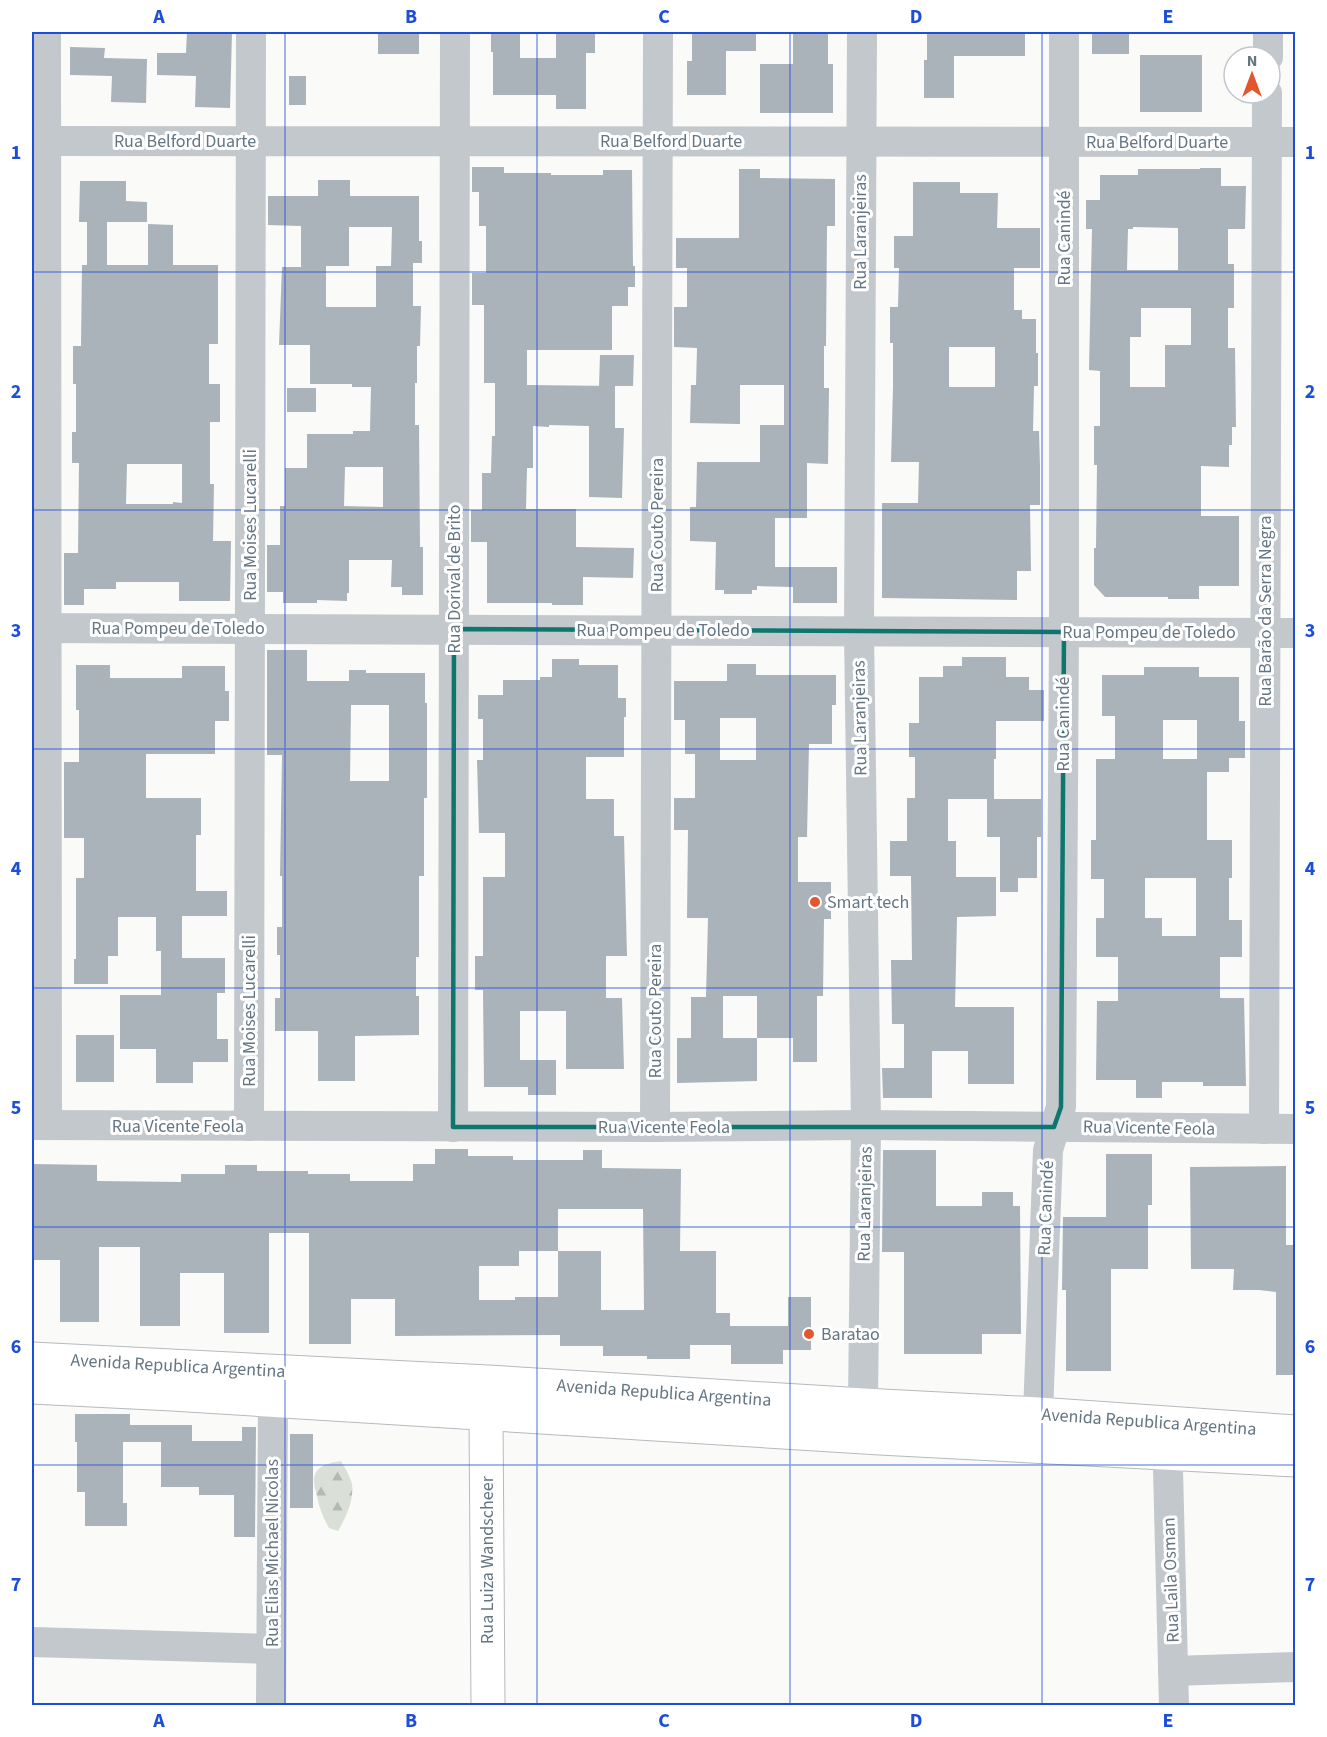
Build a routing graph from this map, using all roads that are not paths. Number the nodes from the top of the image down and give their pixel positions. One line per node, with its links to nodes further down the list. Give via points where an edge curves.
1 (46, 32): 8 (street)
2 (251, 32): 9 (street, Rua Moises Lucarelli)
3 (455, 32): 10 (street, Rua Dorival de Brito)
4 (658, 32): 11 (street, Rua Couto Pereira)
5 (862, 32): 12 (street, Rua Laranjeiras)
6 (1064, 32): 13 (street, Rua Canindé)
7 (1270, 105): 14 (street, Rua Barão da Serra Negra)
8 (46, 141): 9 (street, Rua Belford Duarte); 15 (street)
9 (250, 141): 10 (street, Rua Belford Duarte); 16 (street, Rua Moises Lucarelli)
10 (454, 141): 11 (street, Rua Belford Duarte); 17 (street, Rua Dorival de Brito)
11 (658, 141): 12 (street, Rua Belford Duarte); 18 (street, Rua Couto Pereira)
12 (861, 142): 13 (street, Rua Belford Duarte); 19 (street, Rua Laranjeiras)
13 (1064, 142): 14 (street, Rua Belford Duarte); 20 (street, Rua Canindé)
14 (1281, 142): 21 (street, Rua Barão da Serra Negra)
15 (39, 627): 16 (street, Rua Pompeu de Toledo); 23 (street)
16 (250, 628): 17 (street, Rua Pompeu de Toledo); 25 (street, Rua Moises Lucarelli)
17 (454, 629): 18 (street, Rua Pompeu de Toledo); 26 (street, Rua Dorival de Brito)
18 (656, 630): 19 (street, Rua Pompeu de Toledo); 27 (street, Rua Couto Pereira)
19 (858, 631): 20 (street, Rua Pompeu de Toledo); 24 (street, Rua Laranjeiras)
20 (1064, 632): 21 (street, Rua Pompeu de Toledo); 28 (street, Rua Canindé, via 1061,1107)
21 (1265, 633): 22 (street, Rua Pompeu de Toledo); 29 (street, Rua Barão da Serra Negra)
22 (1296, 633)
23 (39, 1125): 25 (street, Rua Vicente Feola)
24 (866, 1125): 27 (street, Rua Vicente Feola); 28 (street, Rua Vicente Feola); 35 (street, Rua Laranjeiras)
25 (249, 1126): 26 (street, Rua Vicente Feola)
26 (453, 1126): 27 (street, Rua Vicente Feola)
27 (655, 1127)
28 (1054, 1127): 29 (street, Rua Vicente Feola); 36 (street, Rua Canindé, via 1048,1150)
29 (1264, 1129): 30 (street, Rua Vicente Feola)
30 (1296, 1129)
31 (32, 1359): 32 (main road, Avenida Republica Argentina)
32 (488, 1382): 35 (main road, Avenida Republica Argentina); 37 (main road, Rua Luiza Wandscheer)
33 (32, 1387): 34 (main road, Avenida Republica Argentina)
34 (273, 1401): 37 (main road, Avenida Republica Argentina); 44 (street, Rua Elias Michael Nicolas)
35 (862, 1405): 36 (main road, Avenida Republica Argentina); 39 (street, via 865,1424)
36 (1038, 1414): 40 (main road, Avenida Republica Argentina); 41 (street, via 1033,1429)
37 (486, 1415): 39 (main road, Avenida Republica Argentina); 48 (main road, Rua Luiza Wandscheer)
38 (1296, 1432): 40 (main road, Avenida Republica Argentina)
39 (880, 1438): 41 (main road, Avenida Republica Argentina)
40 (1167, 1439): 41 (main road, Avenida Republica Argentina); 42 (main road, Avenida Republica Argentina); 46 (street, Rua Laila Osman)
41 (1015, 1446)
42 (1296, 1460)
43 (32, 1642): 44 (street)
44 (271, 1649): 47 (street, Rua Elias Michael Nicolas)
45 (1296, 1667): 46 (street)
46 (1173, 1671): 49 (street, Rua Laila Osman)
47 (271, 1706)
48 (488, 1706)
49 (1174, 1706)

